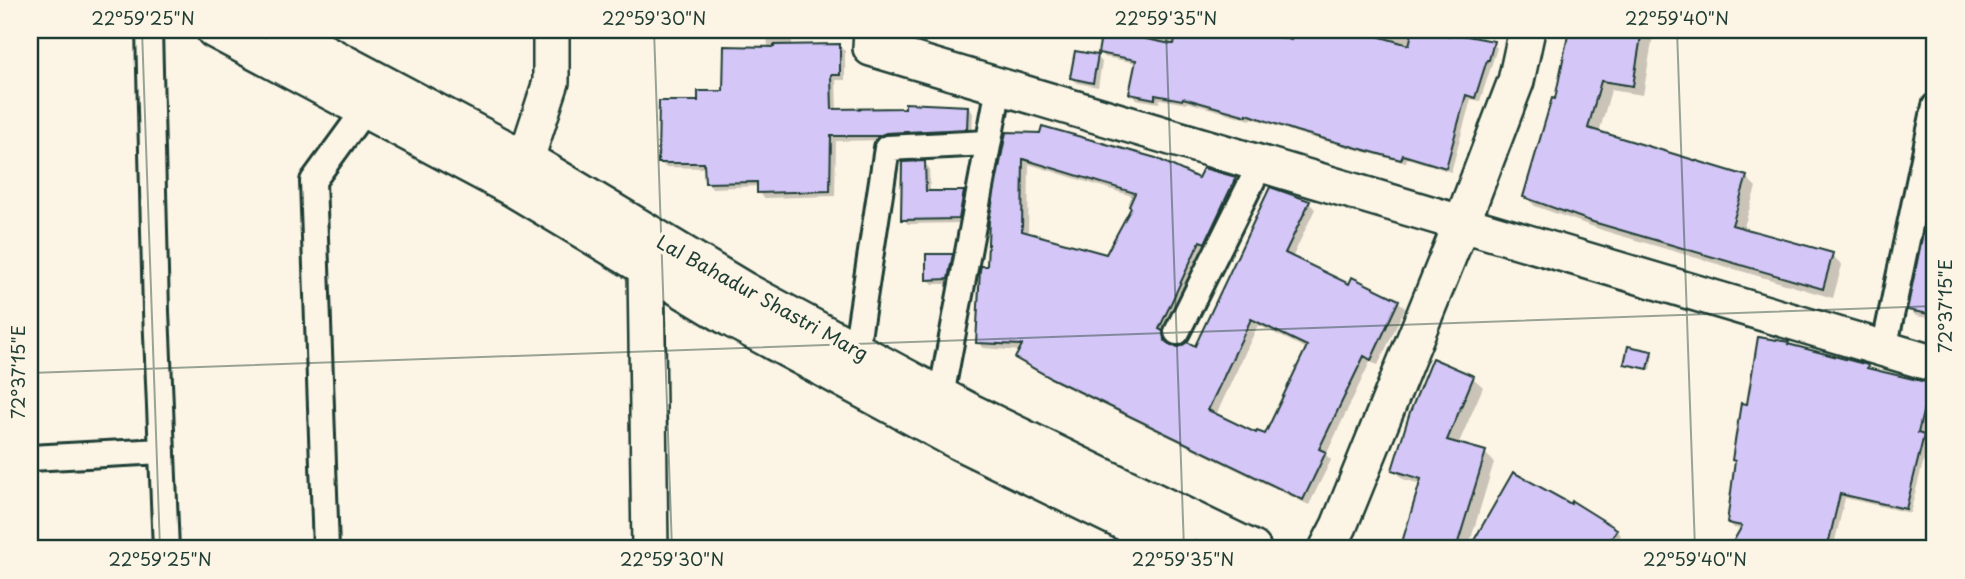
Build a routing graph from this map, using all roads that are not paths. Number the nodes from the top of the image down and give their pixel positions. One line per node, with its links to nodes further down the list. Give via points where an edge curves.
1 (149, 30): 20 (street)
2 (215, 30): 9 (main road, Lal Bahadur Shastri Marg)
3 (282, 30): 12 (main road, Lal Bahadur Shastri Marg)
4 (551, 30): 12 (main road, via 551,82)
5 (872, 30): 7 (main road, via 871,48)
6 (1527, 30): 13 (main road, via 1516,81)
7 (999, 87): 10 (street); 11 (main road)
8 (1935, 106): 16 (street)
9 (364, 111): 12 (main road, Lal Bahadur Shastri Marg); 23 (street, via 313,181)
10 (988, 143): 17 (street, via 887,148); 19 (street)
11 (1260, 165): 13 (main road); 15 (street)
12 (519, 174): 14 (main road, Lal Bahadur Shastri Marg); 17 (main road, Lal Bahadur Shastri Marg)
13 (1461, 225): 16 (main road); 27 (main road)
14 (646, 268): 24 (main road); 25 (main road, Lal Bahadur Shastri Marg, via 959,442)
15 (1177, 332)
16 (1884, 349): 18 (main road)
17 (856, 350): 19 (main road, Lal Bahadur Shastri Marg)
18 (1935, 365)
19 (941, 396): 26 (main road, Lal Bahadur Shastri Marg)
20 (162, 451): 21 (street); 22 (street)
21 (30, 458)
22 (166, 549)
23 (326, 549)
24 (650, 549)
25 (1179, 549)
26 (1253, 549)
27 (1327, 549)

